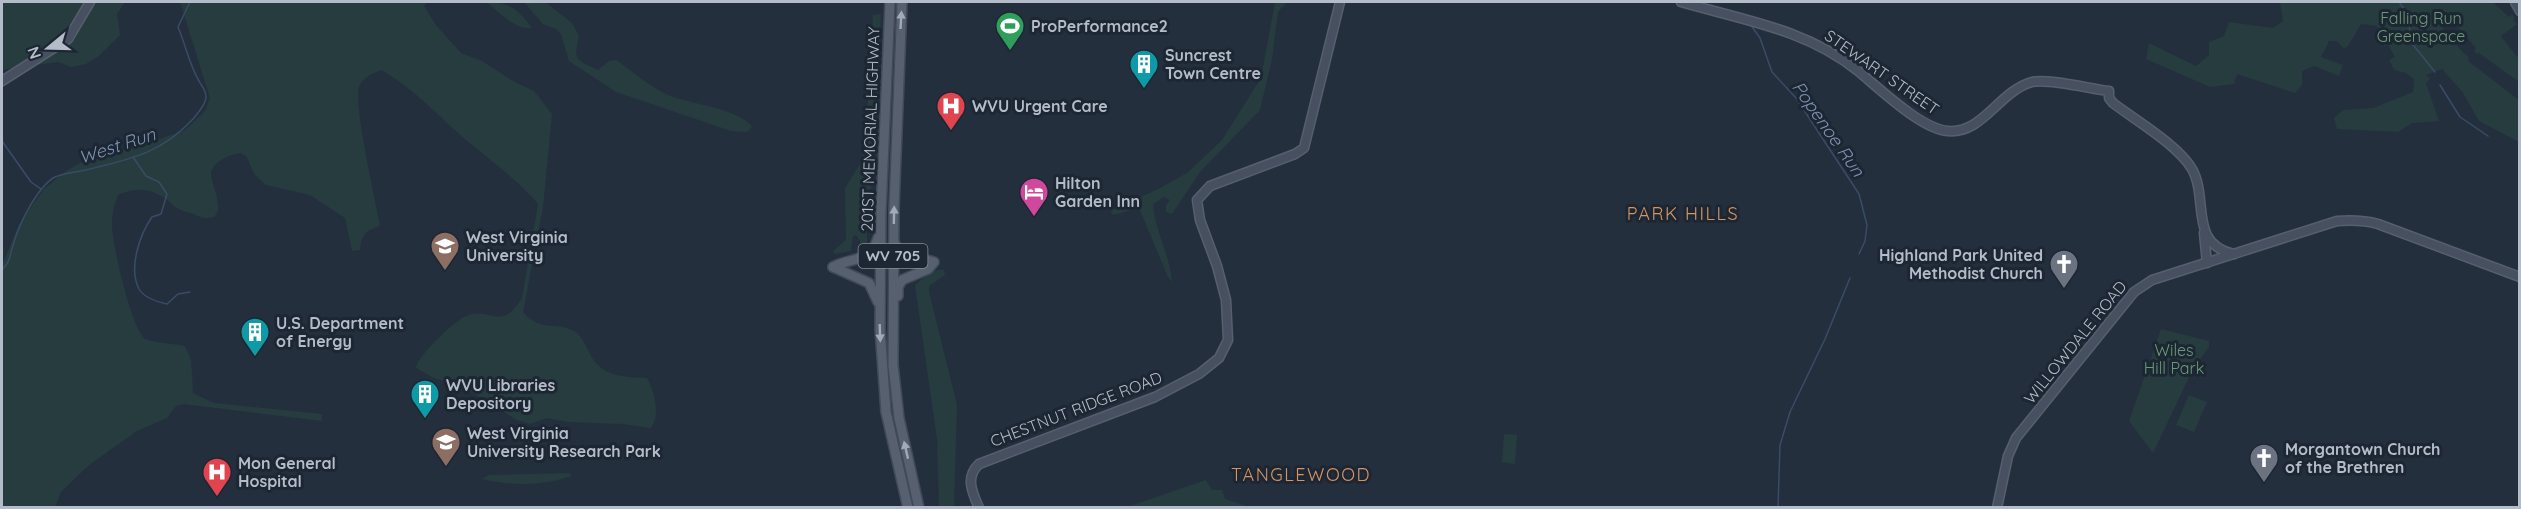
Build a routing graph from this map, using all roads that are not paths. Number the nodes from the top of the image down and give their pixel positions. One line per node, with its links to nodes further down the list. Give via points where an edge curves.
1 (90, 2): 8 (street, via 68,39)
2 (890, 2): 9 (main road, 201ST MEMORIAL HIGHWAY / WV 705)
3 (902, 2): 11 (main road, 201ST MEMORIAL HIGHWAY / WV 705, one-way to 3)
4 (1340, 2): 19 (street, CHESTNUT RIDGE ROAD, via 1304,148 1210,186 1197,200 1226,300 1229,330 1226,348 1219,358 1199,374 1155,397 979,464 970,481)
5 (1681, 2): 10 (street, STEWART STREET, via 1797,34 1844,60 1937,129 1950,131 1975,124 2007,93 2033,82 2109,91 2113,103 2164,141 2192,169)
6 (2514, 2): 7 (street)
7 (2520, 11)
8 (2, 81)
9 (881, 212): 15 (main road, 201ST MEMORIAL HIGHWAY / WV 705); 15 (main road, via 875,247 870,254 833,267 869,283)
10 (2204, 228): 12 (street, via 2214,245); 13 (street, STEWART STREET)
11 (894, 242): 16 (main road, 201ST MEMORIAL HIGHWAY / WV 705); 16 (main road, via 906,259 934,262 928,269 902,279 898,286)
12 (2234, 254): 13 (street, WILLOWDALE ROAD); 14 (street, via 2337,221 2364,220)
13 (2207, 262): 20 (street, WILLOWDALE ROAD, via 2152,280 2134,292 2016,438)
14 (2520, 278)
15 (880, 306): 17 (main road, 201ST MEMORIAL HIGHWAY / WV 705, one-way to 17, via 886,412)
16 (892, 349): 18 (main road, 201ST MEMORIAL HIGHWAY / WV 705, one-way to 16, via 899,418)
17 (908, 507)
18 (919, 507)
19 (979, 507)
20 (1997, 507)

